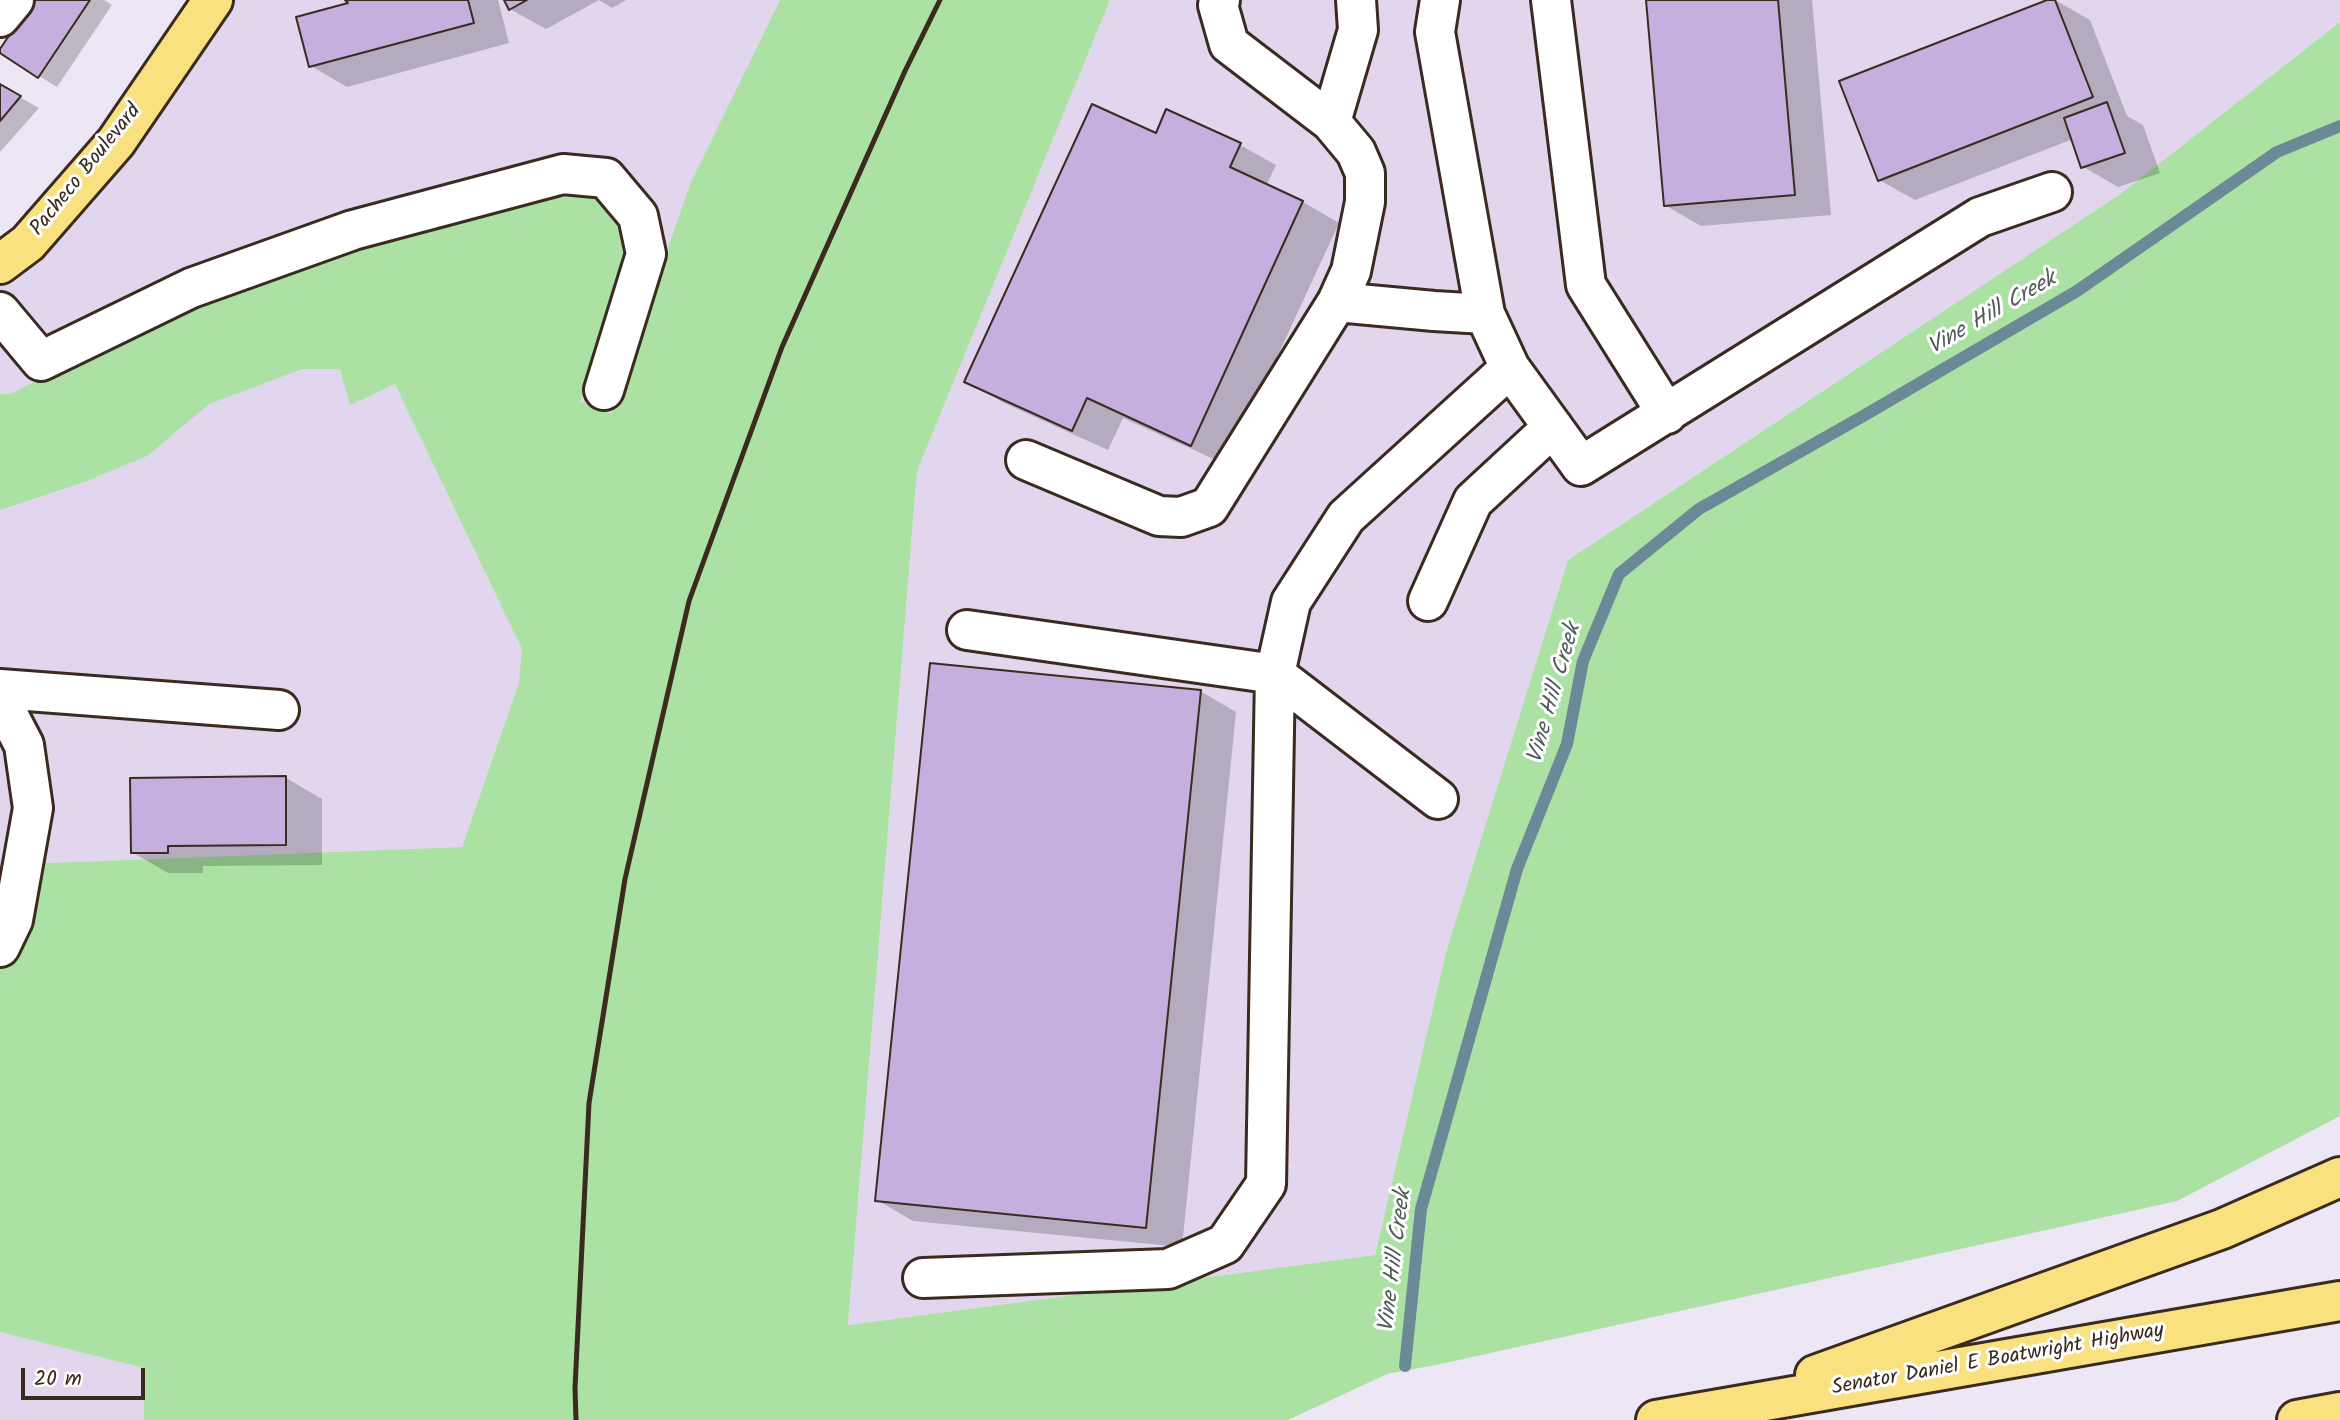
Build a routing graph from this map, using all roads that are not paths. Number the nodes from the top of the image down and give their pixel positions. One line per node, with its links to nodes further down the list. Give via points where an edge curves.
1 (14, 0): 7 (street)
2 (213, 0): 10 (main road, Pacheco Boulevard, via 116,142 28,243)
3 (1220, 0): 8 (street, via 1229,44)
4 (1356, 0): 8 (street, via 1358,30)
5 (1440, 0): 13 (street, via 1435,32)
6 (1551, 0): 16 (street, via 1586,285)
7 (0, 17)
8 (1331, 121): 11 (street, via 1356,152 1365,173 1365,202 1351,271)
9 (2052, 192): 16 (street, via 1980,217)
10 (0, 264)
11 (1337, 302): 13 (street); 18 (street, via 1209,507 1181,517 1159,516)
12 (0, 312): 15 (street, via 41,361 191,288 353,230 563,174 606,178 638,216 646,254)
13 (1485, 314): 14 (street)
14 (1510, 368): 17 (street); 21 (street, via 1346,517 1291,602)
15 (604, 390)
16 (1667, 414): 17 (street, via 1581,466)
17 (1553, 427): 19 (street, via 1473,501)
18 (1026, 460)
19 (1428, 601)
20 (967, 630): 21 (street)
21 (1275, 674): 25 (street); 28 (street, via 1266,1184 1225,1244 1168,1269)
22 (0, 689): 24 (street)
23 (0, 699): 26 (street, via 24,745 33,808 13,919)
24 (279, 710)
25 (1438, 799)
26 (0, 947)
27 (2340, 1177): 30 (main road, via 2222,1229)
28 (923, 1278)
29 (2340, 1301): 30 (main road, Senator Daniel E Boatwright Highway)
30 (1714, 1411): 32 (main road, Senator Daniel E Boatwright Highway)
31 (2340, 1412): 33 (main road)
32 (1656, 1420)
33 (2297, 1420)

